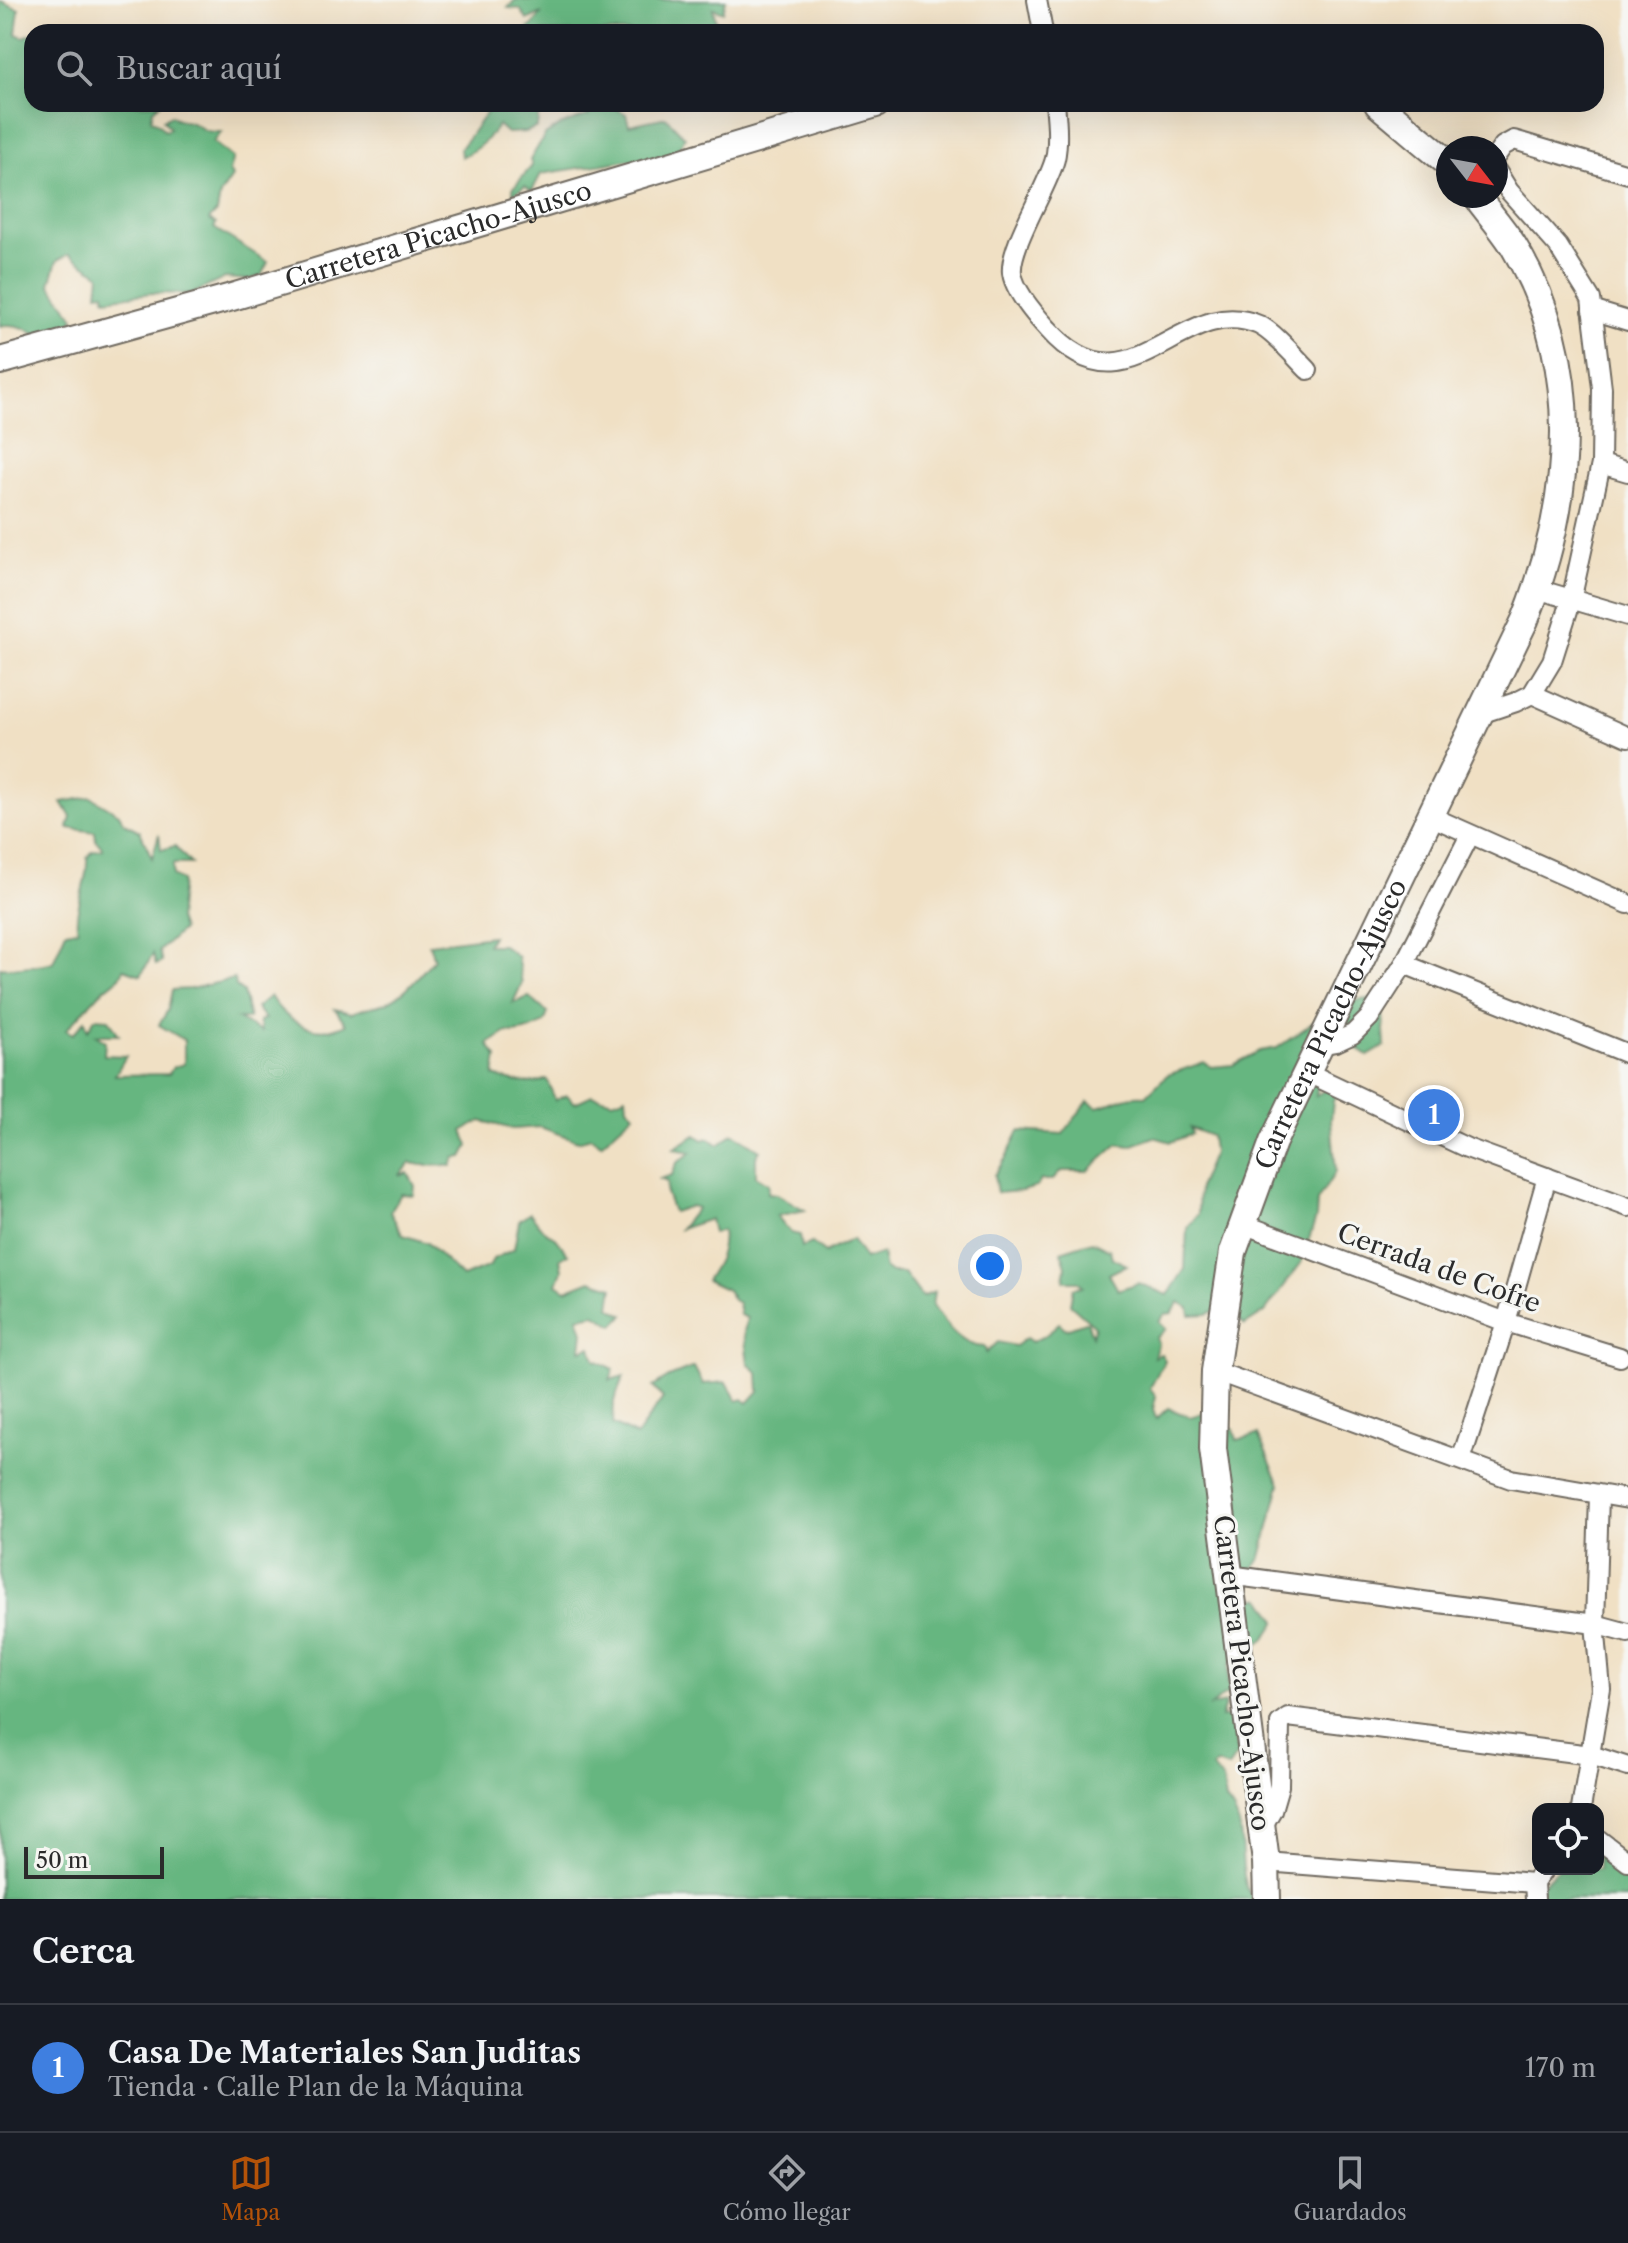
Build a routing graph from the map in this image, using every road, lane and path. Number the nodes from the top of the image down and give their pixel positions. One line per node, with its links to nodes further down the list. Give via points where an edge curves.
1 (1037, 0): 2 (street)
2 (1042, 24)
3 (849, 112): 13 (main road, Carretera Picacho-Ajusco)
4 (1056, 112): 14 (street, via 1055,159 1017,247 1012,272 1027,306 1056,338 1088,359 1113,363 1229,318 1261,326)
5 (1387, 112): 7 (main road)
6 (1508, 143): 8 (street, via 1514,140)
7 (1436, 153)
8 (1628, 174)
9 (1508, 189): 11 (street, via 1558,246 1591,299)
10 (1485, 208): 17 (main road, Carretera Picacho-Ajusco, via 1513,246 1544,310 1560,366 1566,430 1560,498)
11 (1592, 310): 12 (street); 15 (street, via 1602,388)
12 (1628, 321)
13 (0, 361)
14 (1308, 370)
15 (1601, 464): 16 (street); 18 (street)
16 (1628, 472)
17 (1537, 589): 18 (street); 21 (main road, Carretera Picacho-Ajusco)
18 (1571, 601): 19 (street); 20 (street, via 1552,661)
19 (1628, 616)
20 (1532, 694): 21 (street); 22 (street)
21 (1480, 714): 23 (main road, Carretera Picacho-Ajusco)
22 (1628, 737)
23 (1430, 816): 24 (street); 27 (main road, Carretera Picacho-Ajusco)
24 (1470, 835): 25 (street); 26 (street)
25 (1628, 904)
26 (1404, 964): 27 (street, via 1353,1034); 28 (street)
27 (1319, 1045): 29 (main road, Carretera Picacho-Ajusco)
28 (1628, 1054)
29 (1306, 1072): 30 (street, via 1467,1148); 32 (main road, Carretera Picacho-Ajusco)
30 (1547, 1177): 31 (street); 33 (street)
31 (1628, 1207)
32 (1243, 1224): 33 (street, Cerrada de Cofre); 35 (main road, Carretera Picacho-Ajusco, via 1233,1252)
33 (1506, 1322): 34 (street, Cerrada de Cofre); 36 (street)
34 (1620, 1357)
35 (1215, 1371): 36 (street); 39 (main road, Carretera Picacho-Ajusco, via 1213,1449)
36 (1461, 1460): 37 (street, via 1511,1479)
37 (1599, 1496): 38 (street); 40 (street)
38 (1628, 1499)
39 (1229, 1575): 40 (street); 45 (main road, Carretera Picacho-Ajusco)
40 (1595, 1624): 41 (street); 42 (street, via 1601,1689)
41 (1628, 1633)
42 (1591, 1755): 43 (street); 44 (street); 45 (street, via 1288,1717 1280,1723 1279,1786)
43 (1628, 1767)
44 (1582, 1803)
45 (1261, 1829): 47 (main road, Carretera Picacho-Ajusco)
46 (1604, 1844): 48 (street)
47 (1266, 1862): 49 (street); 50 (main road, Carretera Picacho-Ajusco)
48 (1628, 1862)
49 (1537, 1884)
50 (1267, 1899)

